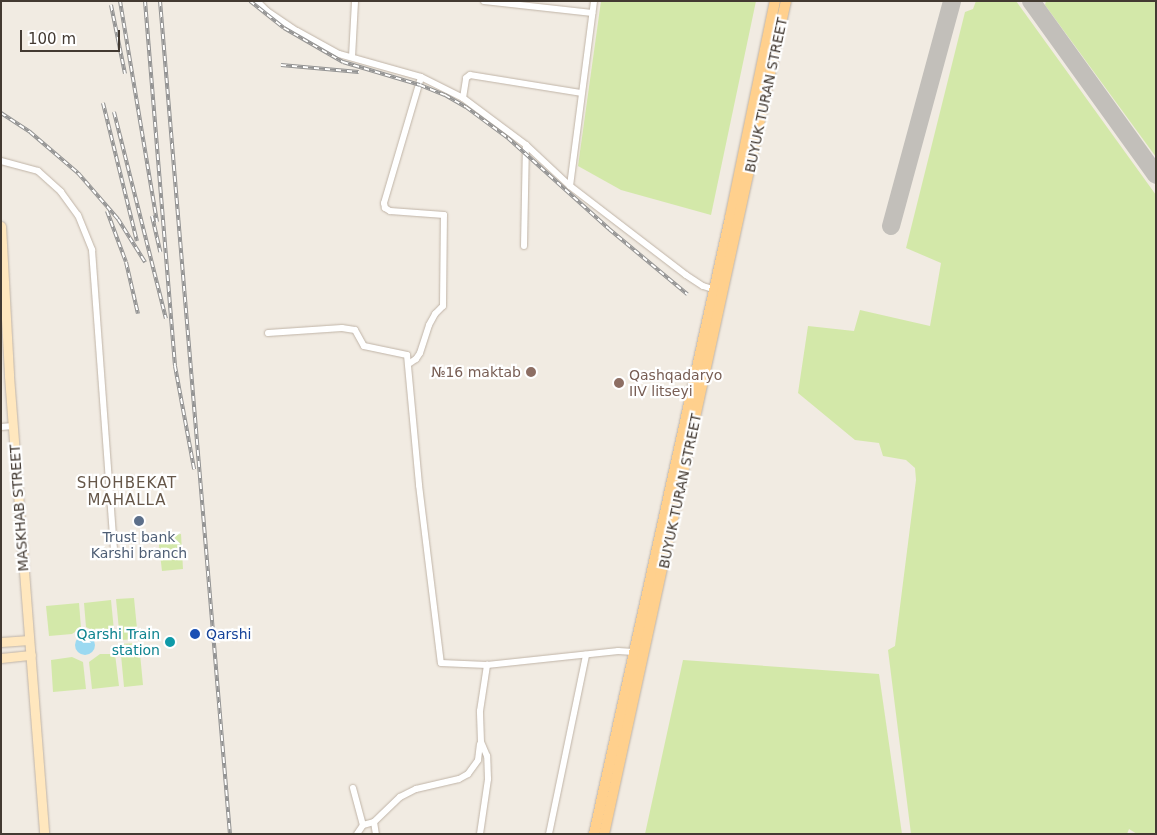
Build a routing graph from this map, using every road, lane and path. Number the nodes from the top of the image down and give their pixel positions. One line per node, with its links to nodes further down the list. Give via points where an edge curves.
1 (257, 1): 8 (street, via 297,31 339,54)
2 (355, 1): 8 (street)
3 (484, 1): 7 (street)
4 (594, 1): 7 (street)
5 (775, 1): 17 (main road, BUYUK TURAN STREET)
6 (786, 1): 17 (main road, BUYUK TURAN STREET)
7 (592, 14): 10 (street)
8 (352, 57): 9 (street)
9 (421, 77): 11 (street); 19 (street, via 384,202 384,208 390,211 444,215 443,306 429,326 420,353)
10 (581, 93): 11 (street, via 470,75 466,78); 14 (street)
11 (463, 98): 12 (street)
12 (526, 146): 14 (street); 16 (street)
13 (1, 161): 22 (street, via 38,171 61,192 78,215 92,250)
14 (570, 186): 17 (street, via 697,283)
15 (1, 226): 20 (main road, MASKHAB STREET)
16 (524, 246)
17 (719, 291): 25 (main road, BUYUK TURAN STREET); 40 (main road, BUYUK TURAN STREET)
18 (268, 333): 19 (street, via 354,330 364,346 407,355)
19 (410, 363): 29 (street, via 419,485 441,663)
20 (13, 426): 21 (street); 23 (main road, MASKHAB STREET)
21 (1, 427)
22 (114, 548)
23 (29, 640): 24 (main road); 26 (main road, MASKHAB STREET)
24 (1, 642)
25 (634, 652): 27 (street); 39 (main road, BUYUK TURAN STREET)
26 (31, 655): 28 (main road); 34 (main road)
27 (586, 655): 29 (street); 38 (street)
28 (1, 658)
29 (487, 665): 30 (street, via 480,711)
30 (481, 742): 32 (street, via 478,760 468,774 400,797); 37 (street, via 487,756 488,779)
31 (353, 788): 33 (street)
32 (374, 822): 33 (street); 36 (street)
33 (363, 825): 35 (street)
34 (44, 834)
35 (357, 834)
36 (376, 834)
37 (480, 834)
38 (549, 834)
39 (594, 834)
40 (604, 834)

